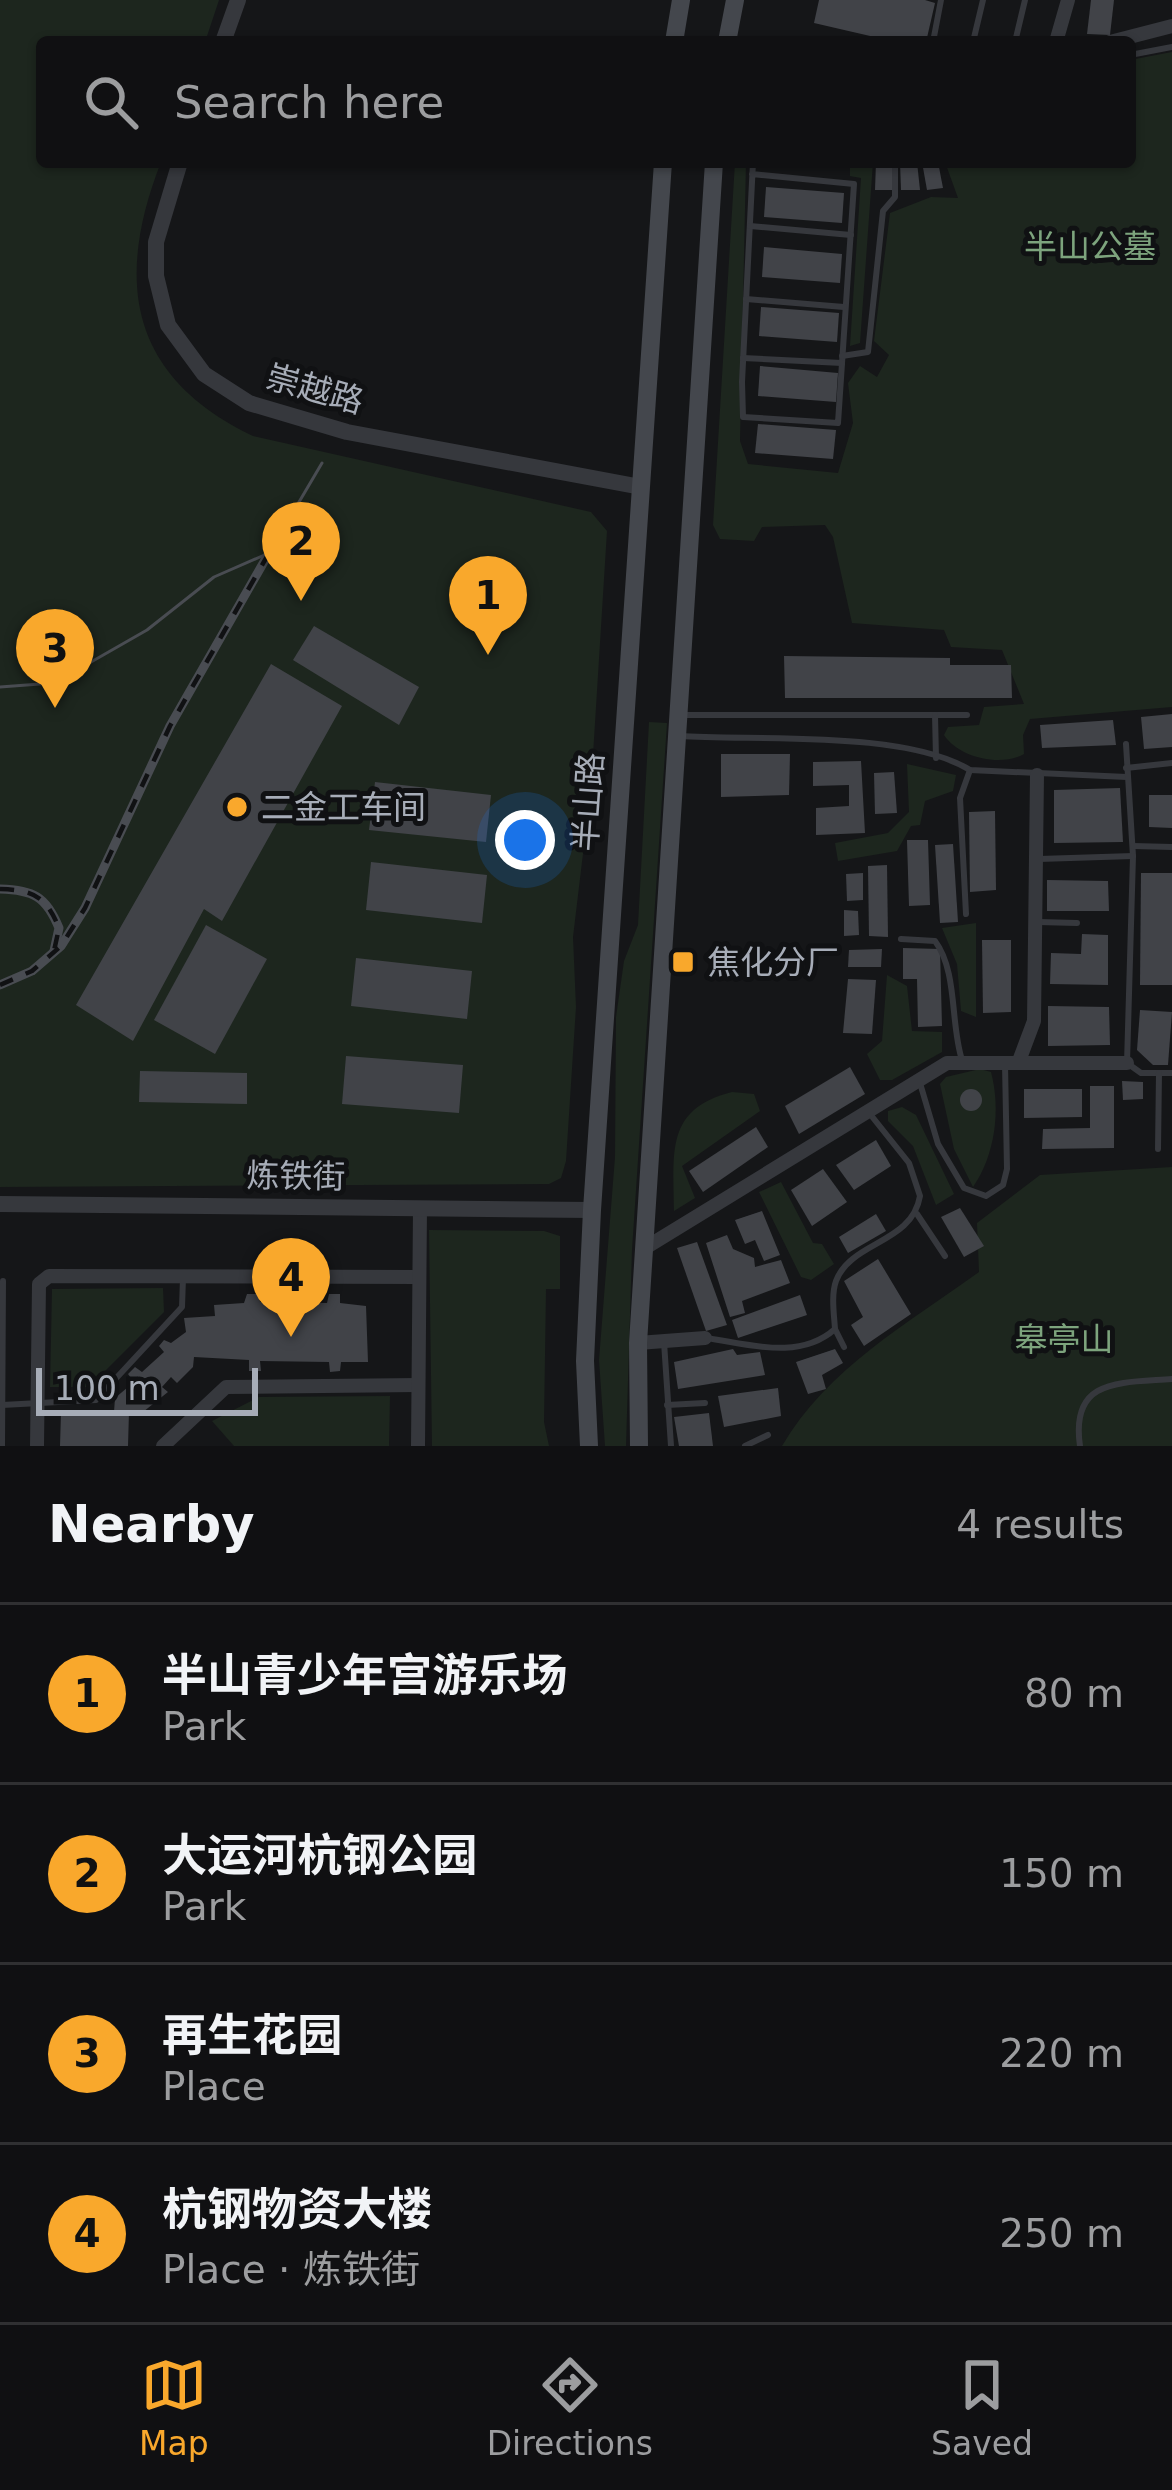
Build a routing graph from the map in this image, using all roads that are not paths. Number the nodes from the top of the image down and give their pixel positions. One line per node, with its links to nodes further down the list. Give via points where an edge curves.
1 (238, 0): 9 (street)
2 (681, 0): 10 (main road)
3 (735, 0): 11 (main road)
4 (941, 0): 12 (lane)
5 (983, 0): 13 (lane)
6 (1025, 0): 14 (lane)
7 (1064, 1): 15 (street)
8 (1172, 26): 16 (street)
9 (225, 36)
10 (675, 36)
11 (729, 36)
12 (934, 36)
13 (974, 36)
14 (1016, 36)
15 (1057, 36)
16 (1133, 36)
17 (1172, 46): 18 (lane)
18 (1136, 54)
19 (178, 168): 31 (street, 崇越路, via 156,242 156,276 168,326 204,374 249,403 347,432)
20 (662, 168): 31 (main road, 半山路)
21 (714, 168): 34 (main road)
22 (752, 168): 24 (lane)
23 (895, 168): 30 (lane, via 868,352)
24 (752, 174): 25 (lane); 26 (lane, via 854,184)
25 (750, 226): 26 (lane); 27 (lane)
26 (850, 235): 28 (lane)
27 (746, 298): 28 (lane); 29 (lane)
28 (846, 307): 30 (lane)
29 (743, 358): 30 (lane); 30 (lane, via 743,417 838,423)
30 (842, 360)
31 (641, 487): 58 (main road, 半山路)
32 (935, 715): 33 (lane); 34 (lane); 36 (lane)
33 (968, 715)
34 (677, 726): 36 (lane); 60 (main road)
35 (1126, 744): 39 (lane)
36 (936, 758): 38 (lane)
37 (1172, 763): 39 (lane)
38 (970, 770): 40 (lane); 44 (lane, via 960,798)
39 (1126, 773): 40 (lane); 42 (lane)
40 (1037, 775): 43 (street)
41 (1172, 847): 42 (lane)
42 (1133, 851): 43 (lane); 50 (lane)
43 (1035, 859): 45 (street)
44 (966, 914)
45 (1035, 922): 46 (lane); 49 (street, via 1034,1021)
46 (1077, 923)
47 (902, 939): 48 (lane, via 935,941 946,956)
48 (962, 1060): 49 (street); 53 (street)
49 (1012, 1061): 50 (street); 53 (lane, via 1007,1169 1003,1185 986,1196 964,1189 938,1144)
50 (1127, 1063): 51 (lane)
51 (1159, 1073): 52 (lane); 55 (lane)
52 (1172, 1073)
53 (919, 1080): 54 (street)
54 (868, 1111): 59 (lane, via 909,1163); 60 (street)
55 (1158, 1149)
56 (0, 1204): 57 (street, 炼铁街)
57 (419, 1208): 58 (street, 炼铁街); 63 (street)
58 (592, 1210): 81 (main road, 半山路)
59 (917, 1214): 61 (lane); 65 (lane, via 842,1270 834,1285)
60 (645, 1248): 68 (main road)
61 (945, 1256)
62 (184, 1275): 63 (street); 72 (lane, via 182,1307 96,1400); 72 (street, via 49,1276 39,1284)
63 (419, 1277): 71 (street)
64 (3, 1281): 74 (lane)
65 (835, 1329): 66 (lane, via 786,1350); 69 (lane)
66 (704, 1338): 67 (street)
67 (664, 1342): 68 (street); 75 (lane)
68 (638, 1343): 82 (main road)
69 (844, 1347)
70 (1172, 1379): 85 (lane, via 1105,1386 1085,1398)
71 (418, 1385): 79 (street, via 226,1387); 80 (street)
72 (38, 1402): 74 (lane); 78 (street)
73 (705, 1403): 75 (lane)
74 (2, 1405): 77 (lane)
75 (667, 1406): 83 (lane)
76 (768, 1435): 84 (lane)
77 (2, 1446)
78 (37, 1446)
79 (163, 1446)
80 (418, 1446)
81 (589, 1446)
82 (639, 1446)
83 (671, 1446)
84 (745, 1446)
85 (1080, 1446)

